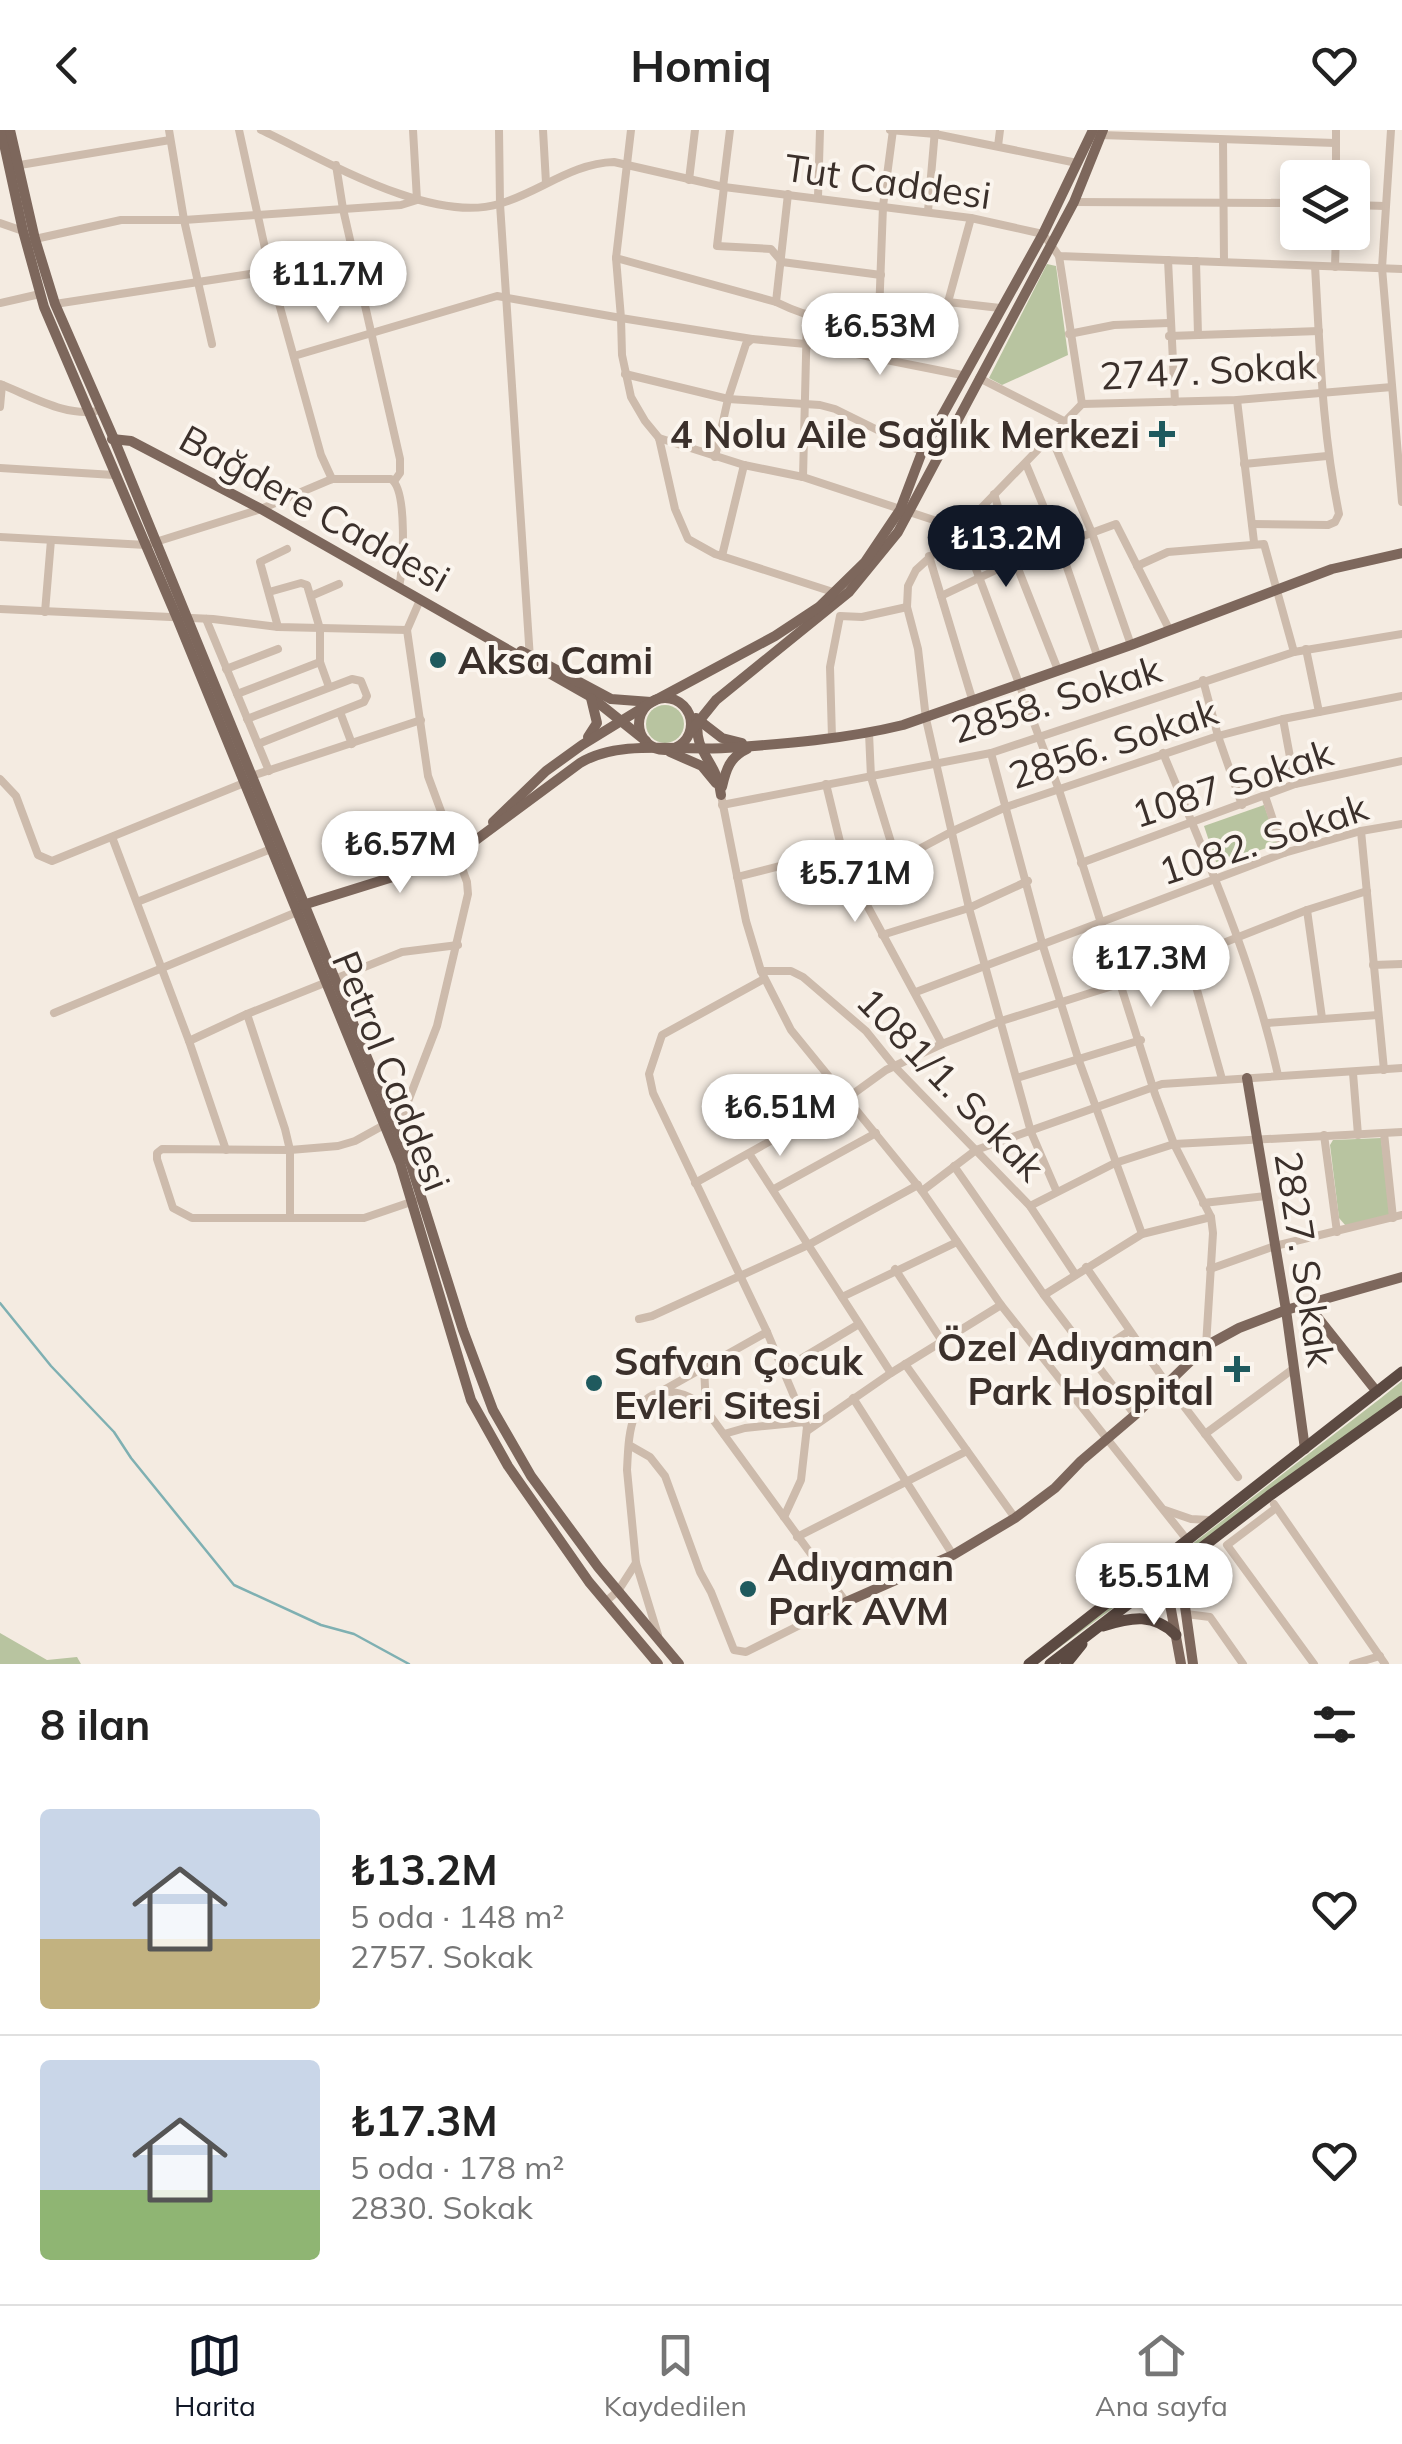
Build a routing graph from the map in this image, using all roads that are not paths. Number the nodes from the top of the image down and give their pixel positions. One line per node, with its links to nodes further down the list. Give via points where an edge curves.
1 (1, 130): 26 (main road, Petrol Caddesi)
2 (10, 130): 26 (main road)
3 (238, 130): 42 (street)
4 (262, 130): 25 (street, Tut Caddesi)
5 (412, 130): 32 (street)
6 (499, 130): 36 (street)
7 (543, 130): 28 (street)
8 (632, 130): 23 (street)
9 (695, 130): 27 (street)
10 (730, 130): 29 (street)
11 (820, 130): 31 (street)
12 (892, 130): 16 (street); 37 (street)
13 (1000, 130): 21 (street)
14 (1336, 130): 20 (street)
15 (1391, 130): 39 (street)
16 (935, 132): 21 (street); 41 (street)
17 (1099, 132): 19 (street); 24 (main road); 34 (main road)
18 (170, 135): 26 (street); 44 (street)
19 (1222, 140): 20 (street); 33 (street)
20 (1335, 143): 22 (street)
21 (998, 146): 24 (street)
22 (1335, 160)
23 (626, 164): 27 (street, Tut Caddesi); 28 (street, Tut Caddesi, via 597,163); 52 (street)
24 (1077, 164): 47 (main road)
25 (336, 165): 32 (street, Tut Caddesi); 40 (street)
26 (14, 166): 46 (main road, Petrol Caddesi); 48 (main road)
27 (688, 180): 29 (street, Tut Caddesi)
28 (546, 183): 36 (street, Tut Caddesi)
29 (723, 187): 30 (street, Tut Caddesi); 55 (street, via 717,246 771,250)
30 (788, 194): 31 (street, Tut Caddesi); 55 (street)
31 (818, 198): 37 (street, Tut Caddesi)
32 (416, 200): 36 (street, Tut Caddesi, via 457,208); 40 (street)
33 (1222, 200): 34 (street); 35 (street); 56 (street)
34 (1074, 202): 49 (main road)
35 (1280, 202)
36 (500, 204): 65 (street)
37 (883, 206): 41 (street, Tut Caddesi); 62 (street)
38 (1370, 206): 39 (street)
39 (1385, 206): 59 (street)
40 (342, 210): 42 (street); 76 (street)
41 (928, 211): 43 (street, Tut Caddesi)
42 (259, 214): 44 (street); 61 (street)
43 (971, 218): 47 (street, Tut Caddesi); 67 (street)
44 (184, 220): 48 (street, via 121,220); 63 (street)
45 (0, 223): 46 (street)
46 (23, 230): 64 (main road, Petrol Caddesi)
47 (1042, 234): 49 (street); 70 (main road)
48 (35, 239): 69 (main road)
49 (1049, 246): 51 (street); 88 (main road)
50 (1335, 250): 58 (street)
51 (1059, 256): 53 (street); 79 (street)
52 (616, 258): 66 (street); 73 (street)
53 (1168, 260): 54 (street); 74 (street)
54 (1196, 261): 56 (street); 80 (street)
55 (782, 262): 62 (street); 66 (street)
56 (1224, 262): 57 (street)
57 (1315, 266): 58 (street); 75 (street)
58 (1335, 267): 59 (street)
59 (1382, 268): 60 (street); 77 (street)
60 (1402, 269)
61 (270, 271): 63 (street); 85 (street)
62 (881, 275): 71 (street)
63 (200, 283): 69 (street); 83 (street)
64 (40, 294): 68 (street); 99 (main road, Petrol Caddesi)
65 (506, 295): 73 (street); 76 (street); 159 (street)
66 (776, 302): 72 (street)
67 (948, 302): 70 (street); 71 (street)
68 (0, 303)
69 (55, 304): 99 (main road)
70 (1000, 308): 87 (main road)
71 (879, 314): 72 (street, via 846,321)
72 (807, 317): 84 (street)
73 (621, 318): 82 (street); 86 (street)
74 (1169, 323): 79 (street); 81 (street)
75 (1319, 331): 80 (street); 91 (street)
76 (373, 332): 85 (street); 115 (street, via 400,460)
77 (1388, 332): 78 (street); 90 (street)
78 (1402, 332)
79 (1069, 334): 97 (street)
80 (1198, 335): 81 (street)
81 (1170, 336): 94 (street)
82 (752, 339): 84 (street); 92 (street)
83 (212, 344)
84 (806, 344): 87 (street); 96 (street)
85 (294, 356): 114 (street)
86 (625, 374): 92 (street); 102 (street, via 635,405)
87 (962, 375): 105 (main road)
88 (979, 378): 100 (street); 119 (main road)
89 (1, 385): 98 (street); 99 (street, via 71,411)
90 (1392, 387): 91 (street, 2747. Sokak); 95 (street)
91 (1320, 392): 93 (street, 2747. Sokak); 106 (street)
92 (728, 399): 96 (street); 107 (street)
93 (1236, 400): 94 (street, 2747. Sokak); 109 (street)
94 (1175, 402): 97 (street, 2747. Sokak)
95 (1398, 403): 117 (street)
96 (804, 404): 105 (street, via 835,409); 113 (street)
97 (1082, 404): 100 (street, 2747. Sokak)
98 (0, 407)
99 (96, 411): 101 (main road); 104 (main road, Petrol Caddesi)
100 (1064, 422): 103 (street, 2747. Sokak)
101 (114, 438): 104 (main road); 118 (main road, Bağdere Caddesi); 126 (main road)
102 (659, 438): 107 (street); 130 (street, via 680,526 688,539)
103 (1052, 438): 108 (street, 2747. Sokak); 122 (street)
104 (102, 443): 112 (main road, Petrol Caddesi)
105 (922, 452): 119 (main road)
106 (1327, 456): 109 (street); 120 (street, via 1335,522)
107 (716, 457): 110 (street)
108 (1026, 464): 116 (street, 2747. Sokak); 127 (street)
109 (1244, 464): 120 (street)
110 (744, 465): 113 (street); 130 (street)
111 (0, 468): 112 (street)
112 (114, 475): 126 (main road, Petrol Caddesi)
113 (803, 477): 119 (street)
114 (332, 479): 115 (street); 118 (street)
115 (395, 480): 136 (street, via 402,531)
116 (994, 494): 121 (street, 2747. Sokak); 132 (street)
117 (1402, 502)
118 (261, 509): 126 (street); 136 (main road, Bağdere Caddesi)
119 (904, 511): 121 (street); 139 (main road); 146 (main road, via 880,556)
120 (1252, 524): 125 (street)
121 (961, 529): 131 (street, 2747. Sokak); 134 (street)
122 (1092, 533): 127 (street); 133 (street, via 1116,524); 154 (street)
123 (0, 537): 124 (street)
124 (51, 540): 126 (street); 145 (street)
125 (1254, 542): 133 (street, via 1168,552); 137 (street, via 1267,550)
126 (151, 544): 147 (main road, Petrol Caddesi)
127 (1059, 544): 132 (street); 158 (street)
128 (287, 548): 138 (street, via 260,560)
129 (1402, 552): 137 (main road)
130 (722, 556): 139 (street)
131 (929, 556): 141 (street); 143 (street, 2747. Sokak, via 908,586)
132 (1015, 561): 134 (street); 162 (street)
133 (1136, 566): 151 (street)
134 (980, 576): 141 (street); 164 (street)
135 (339, 584): 140 (street)
136 (399, 588): 142 (main road, Bağdere Caddesi)
137 (1275, 589): 151 (main road); 157 (street)
138 (268, 592): 140 (street, via 303,583); 149 (street)
139 (836, 593): 170 (main road, via 759,646)
140 (311, 596): 150 (street)
141 (942, 596): 171 (street)
142 (420, 600): 152 (street); 159 (main road, Bağdere Caddesi)
143 (907, 606): 146 (street, via 862,616); 176 (street)
144 (0, 610): 145 (street)
145 (45, 612): 147 (street)
146 (836, 612): 169 (main road); 185 (street)
147 (182, 618): 148 (street); 201 (main road, Petrol Caddesi)
148 (206, 618): 149 (street); 161 (street)
149 (278, 627): 150 (street)
150 (320, 629): 152 (street); 160 (street)
151 (1169, 629): 154 (main road)
152 (408, 630): 178 (street)
153 (1402, 634): 155 (street, 2858. Sokak)
154 (1131, 645): 158 (main road)
155 (1306, 649): 157 (street, 2858. Sokak); 174 (street)
156 (278, 650): 161 (street)
157 (1294, 652): 163 (street, 2858. Sokak)
158 (1097, 656): 162 (main road)
159 (530, 659): 168 (main road, Bağdere Caddesi); 170 (main road, Bağdere Caddesi, via 605,697)
160 (320, 662): 165 (street); 166 (street)
161 (226, 669): 166 (street)
162 (1058, 670): 164 (main road)
163 (1204, 680): 184 (street); 186 (street, 2858. Sokak)
164 (1018, 684): 171 (main road); 186 (street)
165 (329, 687): 173 (street, via 361,680 366,700); 175 (street)
166 (237, 694): 175 (street)
167 (1402, 696): 174 (street, 2856. Sokak)
168 (591, 697): 179 (main road, Bağdere Caddesi); 190 (main road, via 597,726)
169 (716, 700): 180 (main road); 183 (main road)
170 (652, 702): 172 (main road, via 672,699); 179 (main road); 187 (main road, via 640,718)
171 (974, 702): 176 (main road)
172 (688, 711): 180 (main road); 181 (main road)
173 (340, 712): 188 (street); 189 (street)
174 (1319, 712): 177 (street, 2856. Sokak)
175 (247, 719): 188 (street)
176 (926, 719): 182 (main road); 197 (street)
177 (1282, 719): 184 (street, 2856. Sokak); 203 (street)
178 (421, 720): 189 (street); 218 (street, via 431,791)
179 (621, 720): 187 (main road, Bağdere Caddesi); 190 (main road)
180 (698, 720): 181 (main road); 183 (main road); 192 (main road)
181 (690, 730): 193 (main road, via 683,744)
182 (869, 734): 185 (main road); 199 (street)
183 (717, 735): 191 (main road)
184 (1218, 736): 195 (street, 2856. Sokak); 207 (street)
185 (832, 738): 191 (main road)
186 (1040, 738): 194 (street, 2858. Sokak); 204 (street)
187 (646, 741): 193 (main road)
188 (258, 744): 198 (street)
189 (352, 744): 198 (street)
190 (582, 745): 214 (main road, via 508,804)
191 (758, 745): 192 (main road); 206 (main road, via 729,764)
192 (702, 749): 193 (main road); 206 (main road, via 718,774)
193 (664, 750): 206 (main road, via 704,767); 214 (main road, via 619,749 589,758)
194 (990, 752): 197 (street, 2858. Sokak); 208 (street)
195 (1163, 753): 204 (street, 2856. Sokak); 209 (street)
196 (1402, 761): 203 (street, 1087 Sokak)
197 (938, 764): 199 (street, 2858. Sokak); 211 (street)
198 (268, 771): 201 (street)
199 (872, 776): 202 (street, 2858. Sokak); 219 (street)
200 (0, 779): 213 (street, via 16,796 42,859 55,861)
201 (248, 780): 213 (street); 215 (main road, Petrol Caddesi); 227 (main road)
202 (826, 784): 206 (street, 2858. Sokak); 216 (street)
203 (1294, 784): 205 (street, 1087 Sokak)
204 (1059, 790): 208 (street, 2856. Sokak); 220 (street)
205 (1266, 796): 207 (street, 1087 Sokak); 217 (street)
206 (722, 800): 221 (street)
207 (1242, 805): 209 (street, 1087 Sokak)
208 (1006, 807): 211 (street, 2856. Sokak); 223 (street)
209 (1191, 822): 220 (street, 1087 Sokak); 222 (street)
210 (1402, 824): 212 (street, 1082. Sokak)
211 (953, 831): 219 (street, 2856. Sokak); 228 (street)
212 (1361, 831): 217 (street, 1082. Sokak); 225 (street)
213 (112, 837): 226 (street)
214 (476, 841): 218 (main road)
215 (272, 849): 226 (street); 227 (main road, Petrol Caddesi)
216 (842, 850): 221 (street); 224 (street)
217 (1284, 852): 222 (street, 1082. Sokak)
218 (458, 854): 227 (main road); 234 (street, via 468,894)
219 (897, 862): 224 (street, 2856. Sokak)
220 (1081, 863): 230 (street)
221 (737, 878): 240 (street)
222 (1216, 878): 230 (street, 1082. Sokak); 232 (street)
223 (1028, 881): 228 (street); 233 (street)
224 (855, 883): 231 (street)
225 (1366, 891): 229 (street); 237 (street)
226 (136, 902): 239 (street)
227 (300, 908): 239 (street); 241 (main road, Petrol Caddesi)
228 (969, 908): 231 (street); 236 (street)
229 (1307, 910): 232 (street); 248 (street)
230 (1101, 924): 233 (street, 1082. Sokak); 242 (street)
231 (882, 935): 243 (street)
232 (1240, 939): 235 (street); 250 (street)
233 (1042, 943): 236 (street, 1082. Sokak); 244 (street)
234 (458, 945): 241 (street, via 402,952); 267 (street)
235 (1188, 958): 242 (street); 262 (street)
236 (984, 964): 243 (street, 1082. Sokak); 249 (street)
237 (1374, 964): 238 (street); 247 (street)
238 (1402, 964)
239 (162, 968): 245 (street); 251 (street)
240 (763, 975): 255 (street, 1081/1. Sokak, via 790,971 803,978 866,1031); 264 (street, via 791,1030); 282 (street, via 658,1043 650,1083)
241 (330, 981): 246 (street); 266 (main road, Petrol Caddesi); 267 (main road)
242 (1122, 983): 244 (street); 252 (street)
243 (916, 992): 253 (street)
244 (1060, 1001): 249 (street); 254 (street)
245 (54, 1013)
246 (247, 1014): 251 (street); 277 (street)
247 (1378, 1015): 248 (street); 257 (street)
248 (1322, 1018): 250 (street)
249 (998, 1022): 253 (street); 260 (street)
250 (1267, 1023): 259 (street)
251 (189, 1040): 276 (street)
252 (1140, 1040): 254 (street); 263 (street)
253 (942, 1044): 255 (street)
254 (1078, 1058): 260 (street); 265 (street)
255 (895, 1067): 264 (street); 278 (street, 1081/1. Sokak)
256 (1402, 1068): 257 (street)
257 (1384, 1070): 258 (street)
258 (1353, 1073): 259 (street); 273 (street)
259 (1278, 1075): 261 (street)
260 (1017, 1078): 268 (street)
261 (1247, 1078): 262 (street); 274 (main road, 2827. Sokak)
262 (1222, 1079): 263 (street)
263 (1154, 1088): 265 (street); 275 (street)
264 (846, 1099): 270 (street); 279 (street)
265 (1096, 1109): 268 (street); 280 (street)
266 (384, 1125): 277 (street, via 344,1145); 287 (main road, Petrol Caddesi)
267 (397, 1130): 350 (main road, via 493,1410 531,1476)
268 (1031, 1132): 278 (street); 285 (street)
269 (1402, 1132): 271 (street)
270 (876, 1133): 283 (street); 284 (street)
271 (1384, 1133): 273 (street); 290 (street)
272 (1324, 1135): 273 (street); 274 (street); 293 (street)
273 (1358, 1135)
274 (1255, 1139): 275 (street); 286 (main road, 2827. Sokak)
275 (1174, 1144): 280 (street); 288 (street)
276 (226, 1150): 277 (street); 291 (street, via 159,1150 173,1208 192,1218)
277 (290, 1150): 291 (street)
278 (976, 1150): 281 (street); 289 (street, 1081/1. Sokak)
279 (750, 1154): 282 (street); 284 (street)
280 (1115, 1163): 285 (street); 294 (street)
281 (954, 1166): 283 (street); 304 (street)
282 (695, 1183): 302 (street)
283 (920, 1188): 295 (street); 296 (street)
284 (774, 1189): 296 (street)
285 (1056, 1190): 289 (street)
286 (1266, 1196): 288 (street); 297 (main road, 2827. Sokak)
287 (414, 1201): 291 (street, via 371,1217); 351 (main road, Petrol Caddesi, via 475,1409)
288 (1203, 1203): 292 (street)
289 (1030, 1206): 301 (street, 1081/1. Sokak)
290 (1397, 1216): 293 (street)
291 (290, 1217)
292 (1210, 1217): 294 (street); 300 (street)
293 (1337, 1232): 297 (street)
294 (1142, 1234): 298 (street)
295 (957, 1242): 299 (street); 307 (street)
296 (808, 1245): 302 (street); 305 (street)
297 (1275, 1246): 300 (street); 308 (main road, 2827. Sokak)
298 (1086, 1267): 301 (street); 311 (street)
299 (895, 1269): 305 (street); 313 (street)
300 (1210, 1269): 314 (street)
301 (1075, 1274): 304 (street)
302 (742, 1278): 309 (street); 312 (street)
303 (1402, 1278): 306 (main road)
304 (1044, 1295): 315 (street)
305 (842, 1297): 310 (street)
306 (1308, 1304): 308 (main road); 323 (main road)
307 (1001, 1305): 313 (street); 332 (street)
308 (1286, 1310): 314 (main road); 319 (main road, 2827. Sokak)
309 (639, 1319)
310 (859, 1324): 318 (street); 321 (street)
311 (1130, 1330): 315 (street); 322 (street)
312 (766, 1332): 317 (street); 318 (street)
313 (942, 1341): 316 (street)
314 (1206, 1346): 322 (main road)
315 (1090, 1358): 328 (street)
316 (906, 1364): 321 (street); 335 (street)
317 (704, 1365): 324 (street); 327 (street)
318 (784, 1369): 329 (street)
319 (1293, 1369): 331 (street); 334 (main road, 2827. Sokak)
320 (1402, 1372): 323 (highway)
321 (891, 1374): 325 (street)
322 (1166, 1384): 328 (main road); 331 (street)
323 (1377, 1392): 334 (highway)
324 (652, 1396): 327 (street, via 682,1393); 333 (street, via 635,1416)
325 (853, 1398): 329 (street); 337 (street)
326 (1402, 1401): 338 (highway)
327 (706, 1410): 330 (street)
328 (1135, 1415): 332 (main road)
329 (806, 1426): 330 (street); 341 (street, via 801,1480)
330 (724, 1434): 341 (street)
331 (1205, 1434): 336 (street)
332 (1107, 1439): 340 (street); 342 (main road)
333 (629, 1444): 347 (street); 352 (street, via 666,1476 734,1650 746,1652)
334 (1304, 1449): 343 (highway)
335 (967, 1451): 337 (street); 342 (street)
336 (1238, 1477)
337 (908, 1480): 344 (street); 346 (street)
338 (1269, 1496): 339 (street); 348 (highway)
339 (1276, 1508): 358 (street); 367 (street, via 1227,1545)
340 (1163, 1510): 343 (street); 345 (street)
341 (784, 1518): 344 (street)
342 (1015, 1518): 346 (main road)
343 (1218, 1518): 345 (highway)
344 (797, 1537): 352 (street)
345 (1188, 1541): 361 (highway)
346 (953, 1555): 352 (main road)
347 (636, 1563): 350 (street); 353 (street)
348 (1179, 1563): 349 (highway); 354 (main road)
349 (1160, 1578): 355 (highway); 357 (main road, via 1168,1588)
350 (618, 1591): 351 (street); 353 (main road)
351 (605, 1602): 356 (main road, Petrol Caddesi)
352 (846, 1602)
353 (646, 1614): 356 (street); 360 (main road)
354 (1186, 1614): 365 (main road); 366 (street, via 1210,1617)
355 (1094, 1629): 357 (highway, via 1148,1618); 362 (highway); 363 (highway)
356 (628, 1630): 359 (main road, Petrol Caddesi)
357 (1176, 1636): 364 (main road)
358 (1382, 1660): 368 (street)
359 (658, 1664)
360 (679, 1664)
361 (1029, 1664)
362 (1050, 1664)
363 (1066, 1664)
364 (1180, 1664)
365 (1194, 1664)
366 (1244, 1664)
367 (1314, 1664)
368 (1354, 1664)

